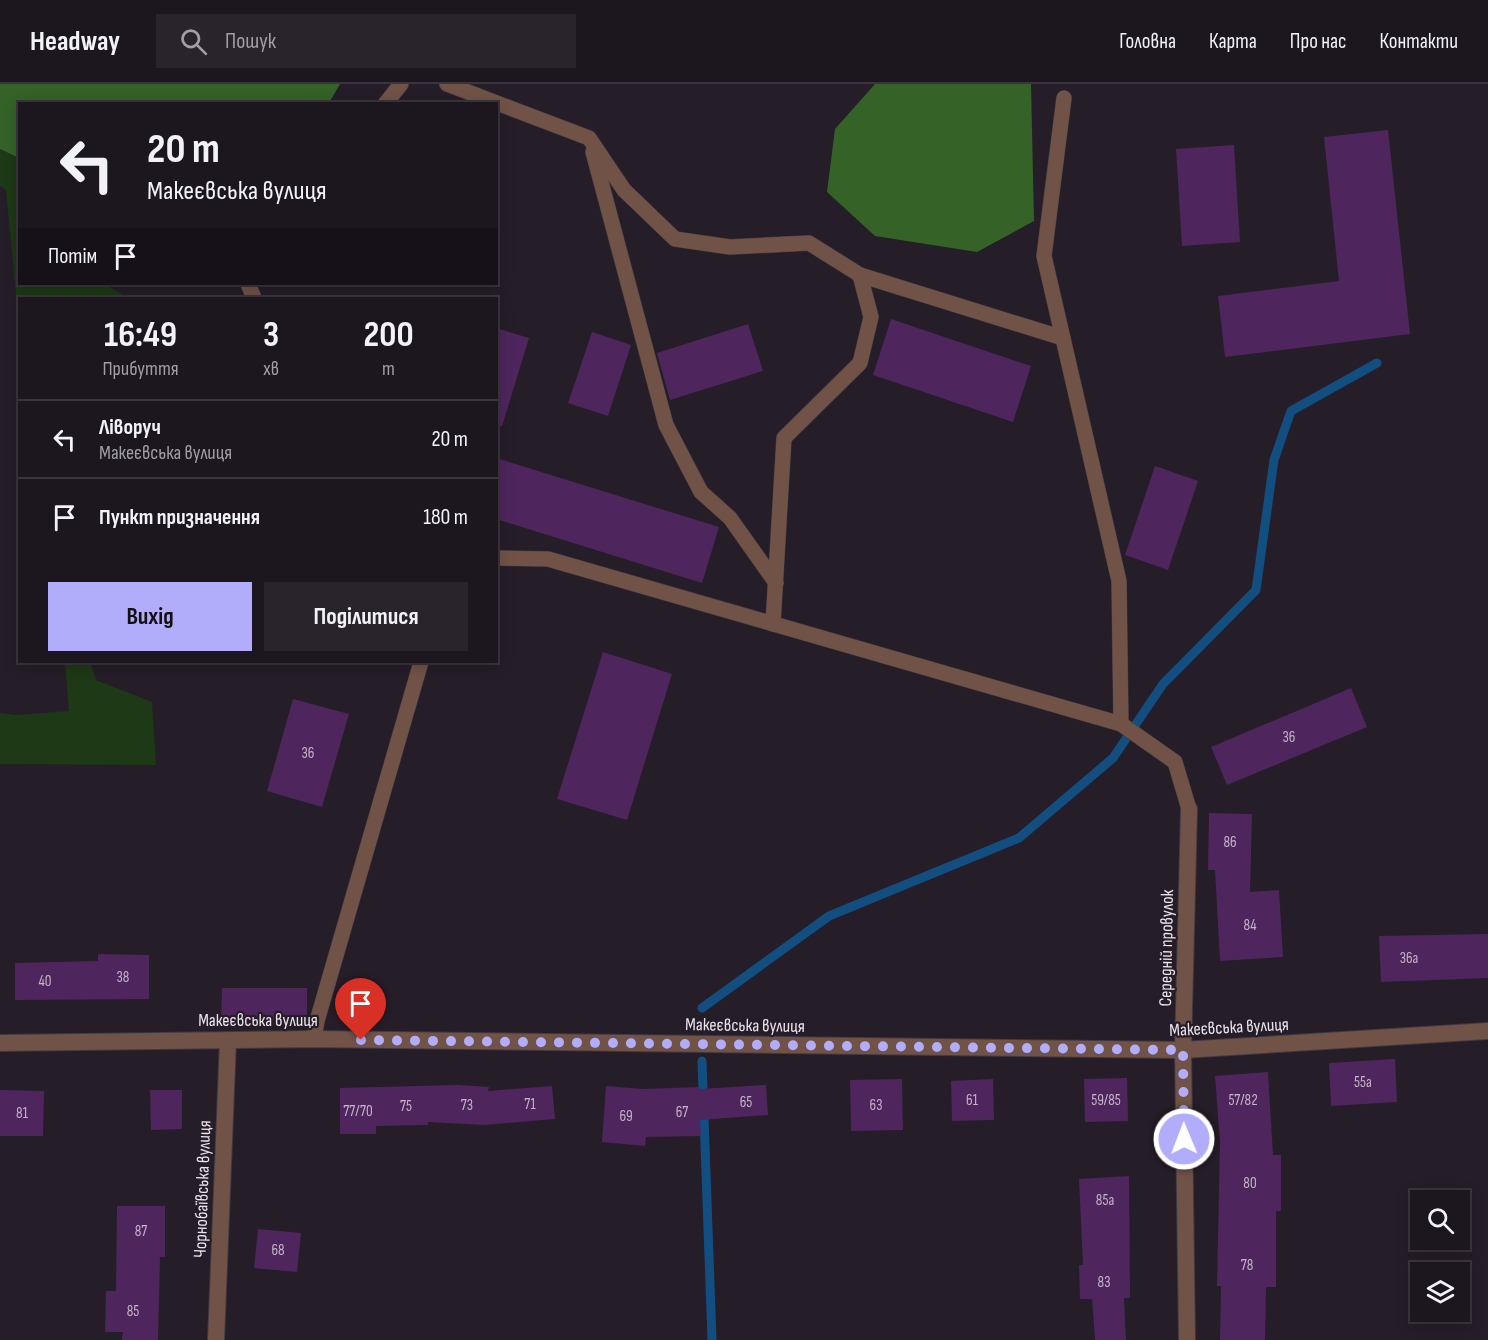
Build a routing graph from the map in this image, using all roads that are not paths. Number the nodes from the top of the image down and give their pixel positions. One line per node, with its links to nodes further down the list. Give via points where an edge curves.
1 (400, 84): 4 (lane)
2 (447, 84): 5 (lane)
3 (1064, 98): 9 (lane, via 1044,256)
4 (386, 102)
5 (494, 102)
6 (498, 103): 7 (lane)
7 (589, 138): 8 (lane, via 624,190 675,239 730,247 809,243); 11 (lane, via 666,425 701,492 730,518)
8 (860, 275): 9 (lane); 11 (lane, via 871,317 860,363 784,438)
9 (1063, 338): 14 (lane, via 1119,581)
10 (498, 558): 12 (lane, via 548,560)
11 (776, 583): 12 (lane)
12 (773, 624): 14 (lane)
13 (421, 663): 17 (lane)
14 (1121, 724): 15 (lane, via 1174,762)
15 (1188, 809): 20 (street, Середній провулок)
16 (1488, 1031): 20 (street, Макеєвська вулиця)
17 (314, 1039): 18 (street, Макеєвська вулиця); 20 (street, Макеєвська вулиця)
18 (228, 1040): 19 (street, Макеєвська вулиця); 21 (street, Чорнобаївська вулиця)
19 (0, 1043)
20 (1183, 1050): 22 (street, Середній провулок)
21 (216, 1340)
22 (1187, 1340)

